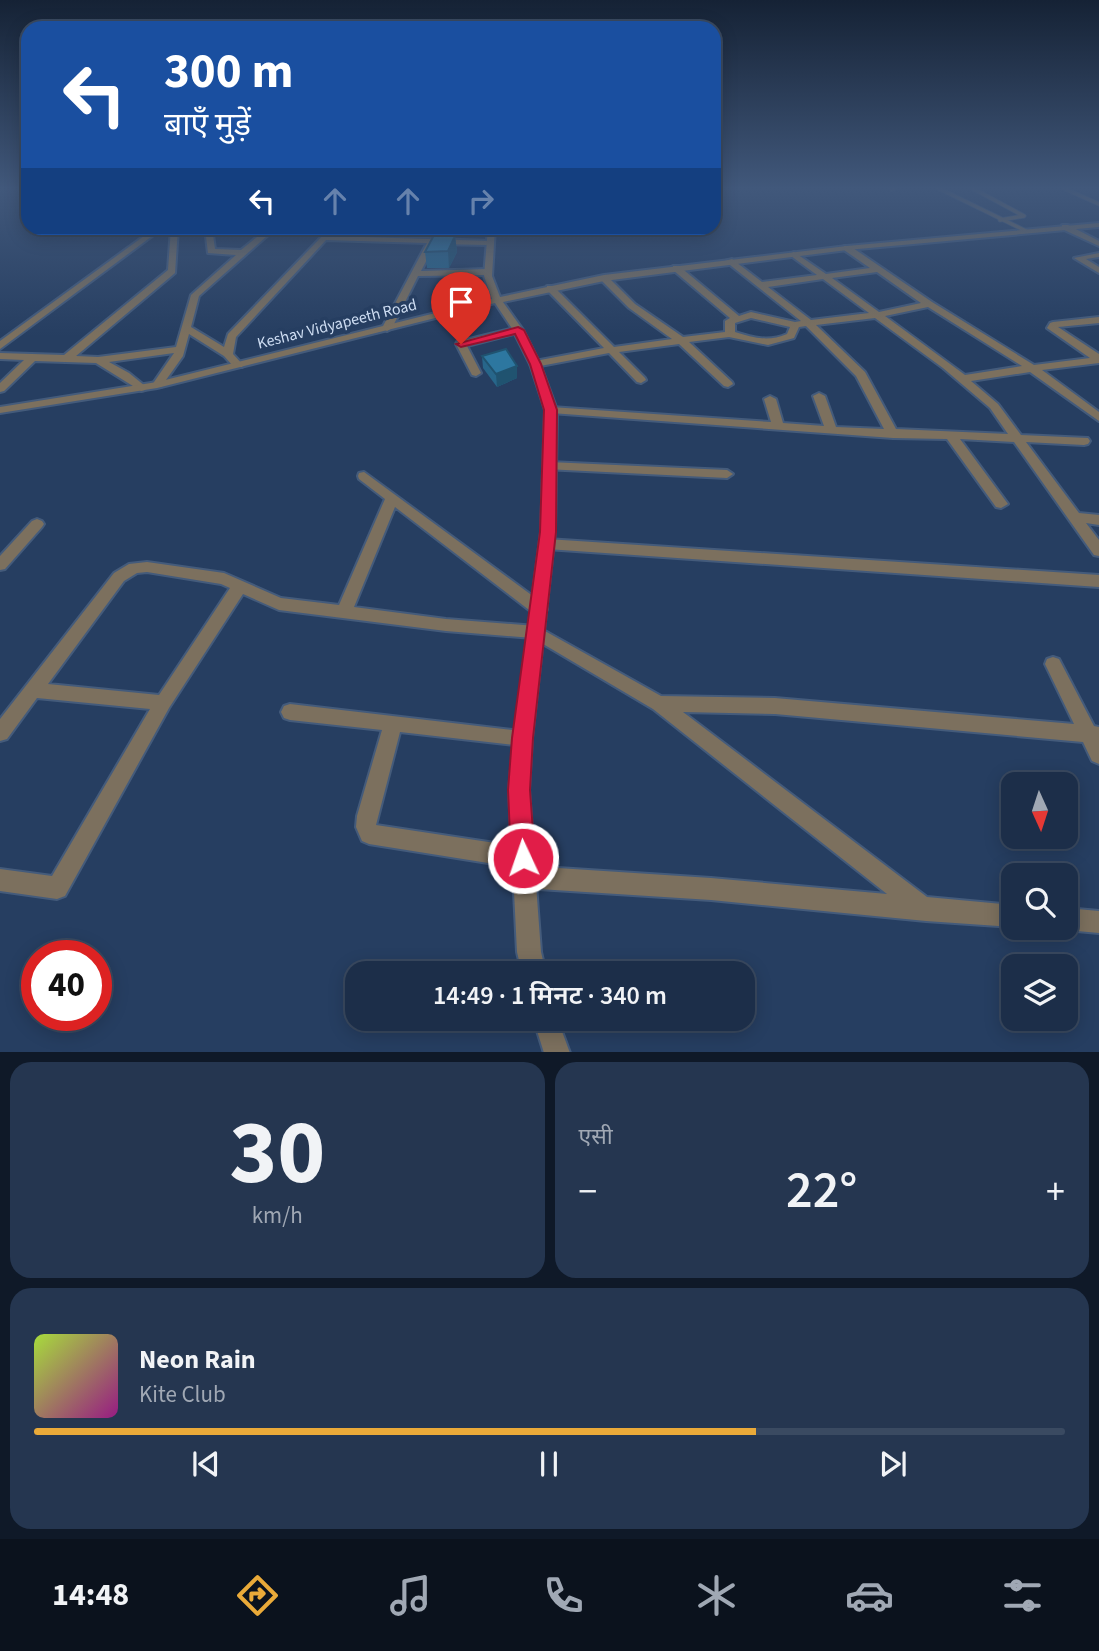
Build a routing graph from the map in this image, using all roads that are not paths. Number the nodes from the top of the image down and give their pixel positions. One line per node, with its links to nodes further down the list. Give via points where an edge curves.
1 (147, 237): 36 (street)
2 (174, 237): 42 (street, via 172,271)
3 (210, 237): 11 (street, via 211,251)
4 (262, 237): 11 (street)
5 (473, 237): 9 (street)
6 (490, 237): 18 (street)
7 (962, 237): 10 (street, Keshav Vidyapeeth Road)
8 (323, 238): 9 (street); 39 (street, via 231,336)
9 (432, 242): 19 (street)
10 (847, 248): 12 (street, Keshav Vidyapeeth Road); 16 (street)
11 (244, 253): 32 (street, via 195,295)
12 (794, 254): 14 (street, Keshav Vidyapeeth Road); 20 (street)
13 (1099, 255): 17 (street, via 1079,258)
14 (729, 261): 15 (street, Keshav Vidyapeeth Road); 22 (street)
15 (676, 268): 21 (street, Keshav Vidyapeeth Road); 27 (street)
16 (880, 269): 20 (street); 25 (street)
17 (1099, 270)
18 (488, 272): 19 (street); 24 (street)
19 (415, 274): 31 (street)
20 (824, 276): 22 (street); 26 (street)
21 (604, 278): 23 (street, Keshav Vidyapeeth Road); 35 (street, via 653,323)
22 (762, 285): 29 (street)
23 (550, 288): 24 (street, Keshav Vidyapeeth Road); 38 (street)
24 (497, 300): 31 (street, Keshav Vidyapeeth Road); 33 (street)
25 (929, 304): 26 (street); 47 (street)
26 (875, 315): 29 (street); 49 (street)
27 (737, 319): 30 (street, via 751,315); 34 (street, via 730,321)
28 (1099, 320): 43 (street, via 1052,328)
29 (809, 323): 30 (street); 62 (street, via 861,374)
30 (795, 325): 34 (street, via 791,336 778,343 757,343)
31 (387, 328): 46 (street, Keshav Vidyapeeth Road)
32 (188, 329): 37 (street); 39 (street)
33 (518, 330): 45 (street); 48 (street, via 461,344)
34 (730, 334): 35 (street)
35 (683, 342): 38 (street); 51 (street)
36 (0, 346)
37 (181, 349): 44 (street); 52 (street)
38 (610, 351): 45 (street); 50 (street)
39 (228, 354): 46 (street)
40 (0, 356): 41 (street)
41 (33, 357): 42 (street); 54 (street)
42 (67, 358): 44 (street)
43 (1099, 359): 47 (street)
44 (98, 360): 53 (street)
45 (536, 364): 58 (street)
46 (238, 365): 52 (street, Keshav Vidyapeeth Road)
47 (1032, 368): 49 (street); 59 (street)
48 (476, 373)
49 (963, 379): 64 (street, via 994,406)
50 (641, 380)
51 (728, 383)
52 (157, 385): 53 (street, Keshav Vidyapeeth Road)
53 (141, 388): 57 (street, Keshav Vidyapeeth Road)
54 (0, 389)
55 (819, 396): 61 (street)
56 (770, 399): 60 (street)
57 (0, 410)
58 (551, 410): 60 (street); 66 (street)
59 (1099, 418)
60 (778, 426): 61 (street)
61 (831, 430): 62 (street)
62 (893, 434): 63 (street)
63 (952, 437): 64 (street); 70 (street)
64 (1019, 441): 65 (street); 71 (street)
65 (1084, 441)
66 (549, 466): 67 (street); 74 (street)
67 (727, 474)
68 (364, 476): 69 (street)
69 (392, 498): 79 (street); 80 (street)
70 (1001, 504)
71 (1074, 517): 72 (street); 75 (street)
72 (1099, 520)
73 (37, 524): 76 (street)
74 (547, 544): 77 (street); 79 (street)
75 (1099, 551)
76 (0, 565)
77 (1099, 581)
78 (239, 586): 80 (street, via 279,604); 83 (street, via 213,576 134,568 119,577); 84 (street)
79 (539, 609): 81 (street)
80 (344, 612): 81 (street)
81 (536, 632): 85 (street); 90 (street)
82 (1054, 664): 89 (street)
83 (33, 690): 84 (street); 88 (street)
84 (163, 703): 93 (street, via 57,888)
85 (659, 704): 89 (street, via 775,706); 94 (street)
86 (290, 712): 87 (street)
87 (393, 723): 90 (street); 92 (street, via 367,816 369,834)
88 (0, 733)
89 (1093, 734): 91 (street)
90 (523, 738): 92 (street, via 519,790)
91 (1099, 755)
92 (523, 867): 94 (street); 98 (street)
93 (0, 880)
94 (926, 910): 95 (street)
95 (1001, 915)
96 (1078, 920): 97 (street)
97 (1099, 922)
98 (531, 961)
99 (550, 1031): 100 (street)
100 (557, 1052)

